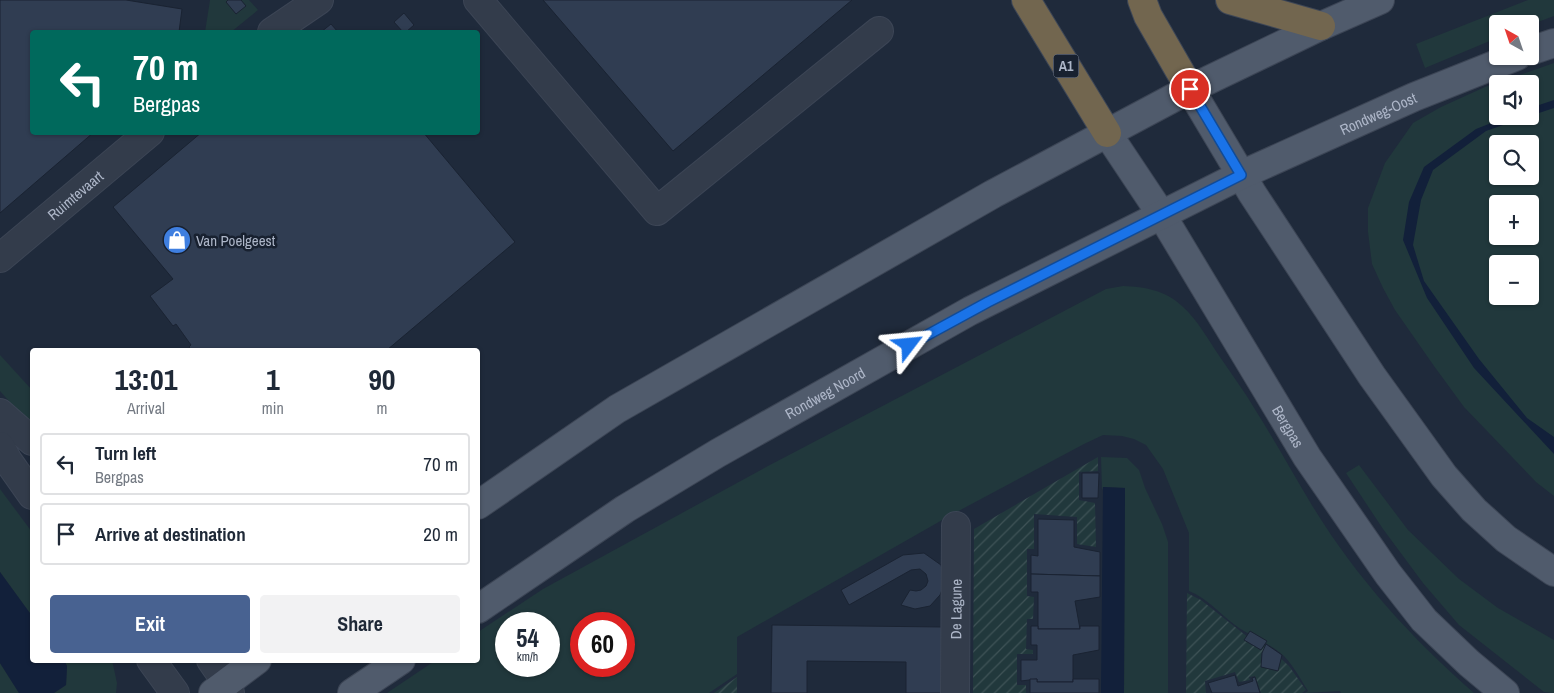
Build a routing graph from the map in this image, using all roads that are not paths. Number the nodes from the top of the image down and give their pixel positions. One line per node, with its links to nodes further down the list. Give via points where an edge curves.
1 (319, 0): 8 (street)
2 (478, 0): 9 (street, via 657,211)
3 (1026, 0): 14 (highway, A1)
4 (1142, 0): 13 (highway)
5 (1230, 0): 7 (highway)
6 (1380, 0): 7 (main road)
7 (1321, 26): 13 (main road)
8 (275, 30)
9 (879, 30)
10 (1554, 43): 11 (main road)
11 (1539, 49)
12 (1494, 65): 16 (main road, Rondweg-Oost, via 1414,97)
13 (1190, 89): 14 (main road); 16 (main road)
14 (1107, 133): 17 (main road, Bergpas); 23 (main road, via 993,194 617,410)
15 (146, 135): 18 (street, Ruimtevaart)
16 (1241, 175): 17 (main road, Rondweg Noord); 25 (main road, via 1372,376 1444,476 1506,539)
17 (1160, 214): 26 (main road, Rondweg Noord, via 970,311 718,453 625,510); 35 (main road, Bergpas, via 1307,457 1388,574 1424,620)
18 (0, 258)
19 (0, 413): 20 (street)
20 (30, 438)
21 (0, 446): 22 (street)
22 (30, 492)
23 (480, 504)
24 (956, 526): 34 (street, De Lagune)
25 (1554, 572)
26 (480, 608)
27 (153, 663): 32 (street)
28 (212, 663): 31 (street)
29 (254, 663): 31 (main road)
30 (397, 663): 33 (main road)
31 (223, 690)
32 (175, 693)
33 (352, 693)
34 (955, 693)
35 (1505, 693)

